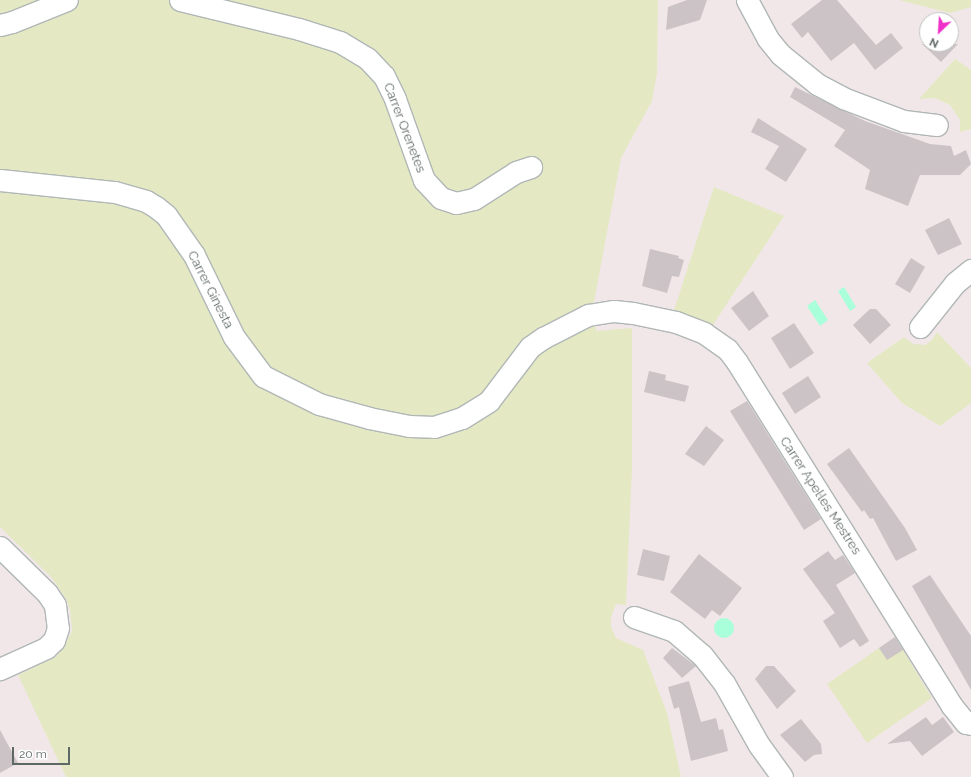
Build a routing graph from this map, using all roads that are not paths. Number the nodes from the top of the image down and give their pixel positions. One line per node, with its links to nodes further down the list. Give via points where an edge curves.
1 (67, 0): 4 (street)
2 (180, 0): 6 (street, Carrer Orenetes, via 299,29 340,42 367,58 384,76 395,99 424,180 441,198 456,203 474,199 516,172)
3 (747, 0): 5 (street, via 768,39 780,54 817,84 843,98 904,121)
4 (0, 25)
5 (937, 125)
6 (531, 167)
7 (0, 180): 9 (street, Carrer Ginesta, via 115,192 146,201 156,207 166,215 194,255 234,337 263,376 319,404 409,426 434,427 462,418 489,401 518,361 543,338 588,315 614,311)
8 (971, 270): 10 (street, via 955,283)
9 (633, 313): 14 (street, Carrer Apel·les Mestres, via 689,326 728,350 952,706 966,723)
10 (920, 327)
11 (0, 547): 13 (street, via 33,576 47,593 55,605 58,628 54,640 46,648)
12 (634, 617): 15 (street, via 674,631 702,655 724,683 759,745)
13 (0, 669)
14 (971, 724)
15 (782, 777)

